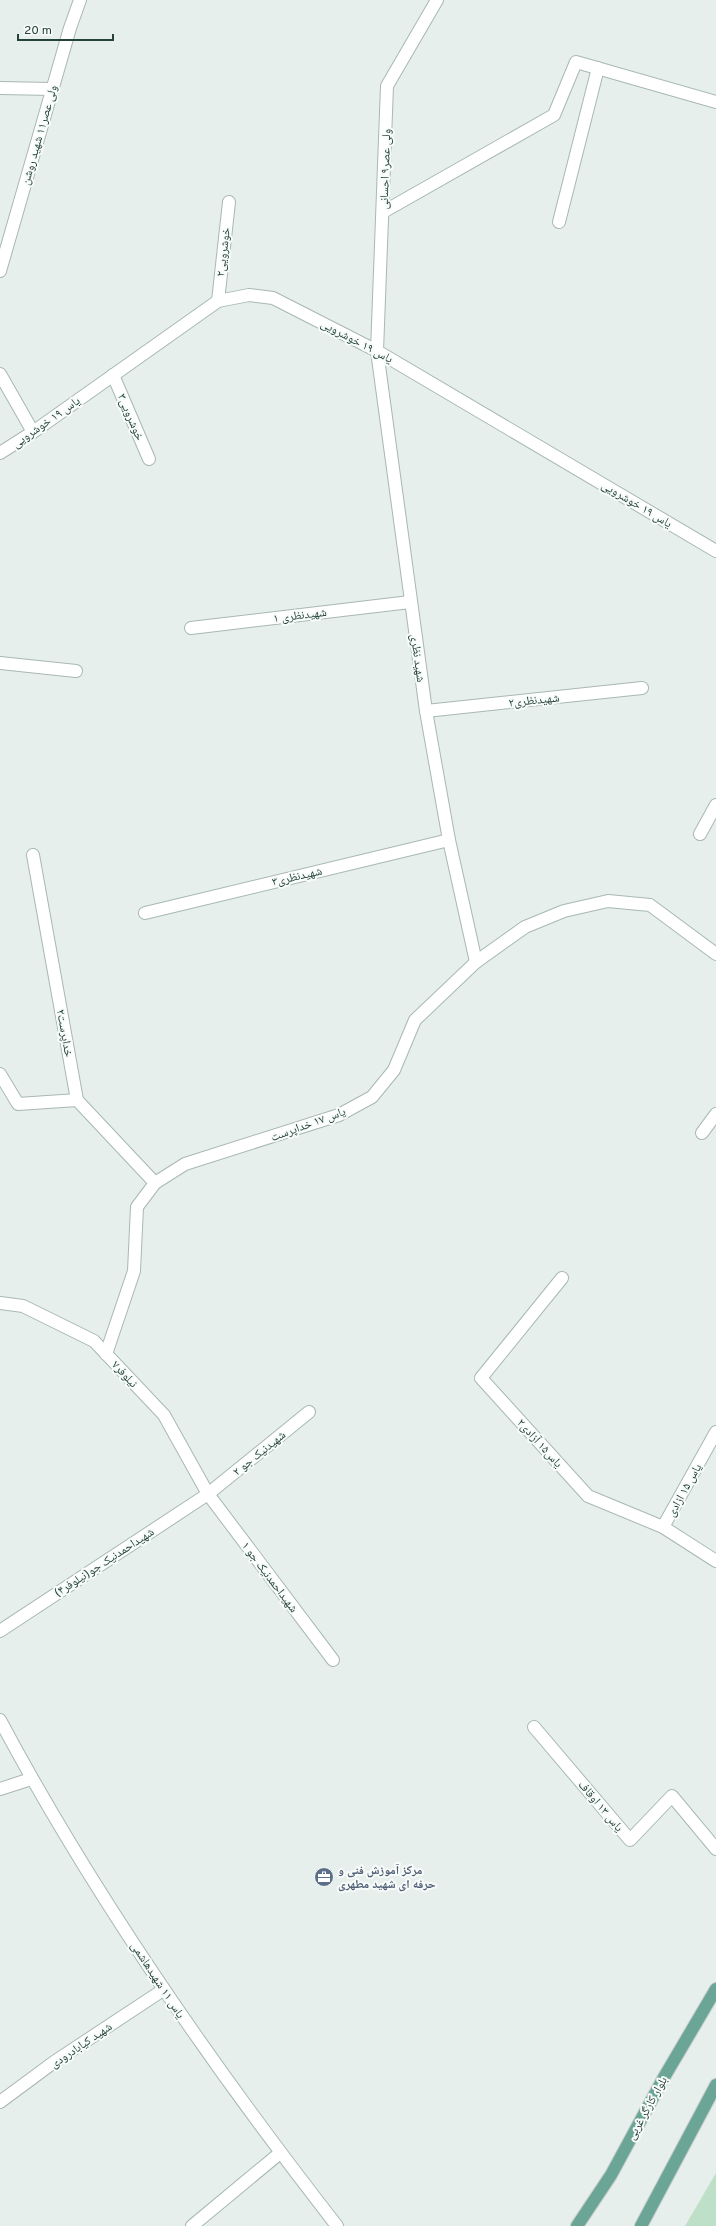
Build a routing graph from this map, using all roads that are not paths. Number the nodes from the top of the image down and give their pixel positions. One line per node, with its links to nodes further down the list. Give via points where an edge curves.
1 (80, 0): 5 (street, ولی عصر۱۱ شهید روشن)
2 (437, 0): 8 (street, ولی عصر۹ احسانی, via 387,86)
3 (598, 68): 6 (street); 8 (street, via 576,62 554,115); 9 (street)
4 (0, 88): 5 (street)
5 (52, 89): 10 (street, ولی عصر۱۱ شهید روشن)
6 (716, 102)
7 (229, 202): 11 (street, خوشرویی۲)
8 (383, 212): 12 (street, ولی عصر۹ احسانی)
9 (559, 222)
10 (0, 271)
11 (218, 301): 12 (street, یاس ۱۹ خوشرویی, via 249,295 273,298); 14 (street, یاس ۱۹ خوشرویی)
12 (377, 351): 18 (street, یاس ۱۹ خوشرویی); 19 (street, شهید نظری)
13 (0, 374): 15 (street)
14 (113, 375): 15 (street, یاس ۱۹ خوشرویی); 17 (street, خوشرویی۳)
15 (32, 432): 16 (street, یاس ۱۹ خوشرویی)
16 (0, 453)
17 (149, 459)
18 (716, 551)
19 (410, 602): 20 (street, شهیدنظری ۱); 24 (street, شهید نظری)
20 (191, 628)
21 (0, 664): 22 (street)
22 (76, 671)
23 (642, 688): 24 (street, شهیدنظری۲)
24 (426, 711): 27 (street, شهید نظری)
25 (716, 805): 26 (street)
26 (700, 834)
27 (449, 840): 29 (street, شهیدنظری۳); 31 (street, شهید نظری)
28 (33, 855): 33 (street, خداپرست۲)
29 (145, 913)
30 (716, 954): 31 (street, یاس ۱۷ خداپرست, via 650,905 608,901 564,911 525,927)
31 (476, 962): 36 (street, یاس ۱۷ خداپرست, via 415,1020 394,1070 372,1097 339,1115 185,1164)
32 (0, 1074): 33 (street, via 18,1104)
33 (78, 1100): 36 (street)
34 (716, 1114): 35 (street)
35 (702, 1132)
36 (155, 1182): 39 (street, یاس ۱۷ خداپرست, via 137,1207 134,1271)
37 (562, 1278): 43 (street, یاس۱۵ آزادی۲, via 481,1378 588,1496)
38 (0, 1303): 39 (street, نیلوفر۷, via 23,1306 94,1341)
39 (106, 1354): 42 (street, نیلوفر۷, via 164,1415)
40 (310, 1412): 42 (street, شهیدنیک جو ۲)
41 (716, 1432): 43 (street, یاس ۱۵ ازادی)
42 (208, 1494): 45 (street, شهیداحمدنیک جو(نیلوفر۴)); 46 (street, شهیداحمدنیک جو ۱)
43 (663, 1527): 44 (street, یاس۱۵ آزادی۲)
44 (716, 1562)
45 (0, 1631)
46 (333, 1660)
47 (0, 1720): 49 (street, یاس ۱۱ شهیدهاشمی)
48 (534, 1727): 51 (street, یاس ۱۳ اوقاف, via 630,1840 672,1796)
49 (32, 1779): 50 (street); 53 (street, یاس ۱۱ شهیدهاشمی)
50 (0, 1788)
51 (716, 1849)
52 (716, 1989): 59 (main road, بلوار کارگر غربی, via 663,2078 611,2175)
53 (163, 1990): 55 (street, شهید کیابادرودی, via 54,2062); 56 (street, یاس ۱۱ شهیدهاشمی)
54 (716, 2085): 60 (main road)
55 (0, 2102)
56 (280, 2154): 57 (street); 58 (street, یاس ۱۱ شهیدهاشمی)
57 (192, 2226)
58 (337, 2226)
59 (577, 2226)
60 (641, 2226)

